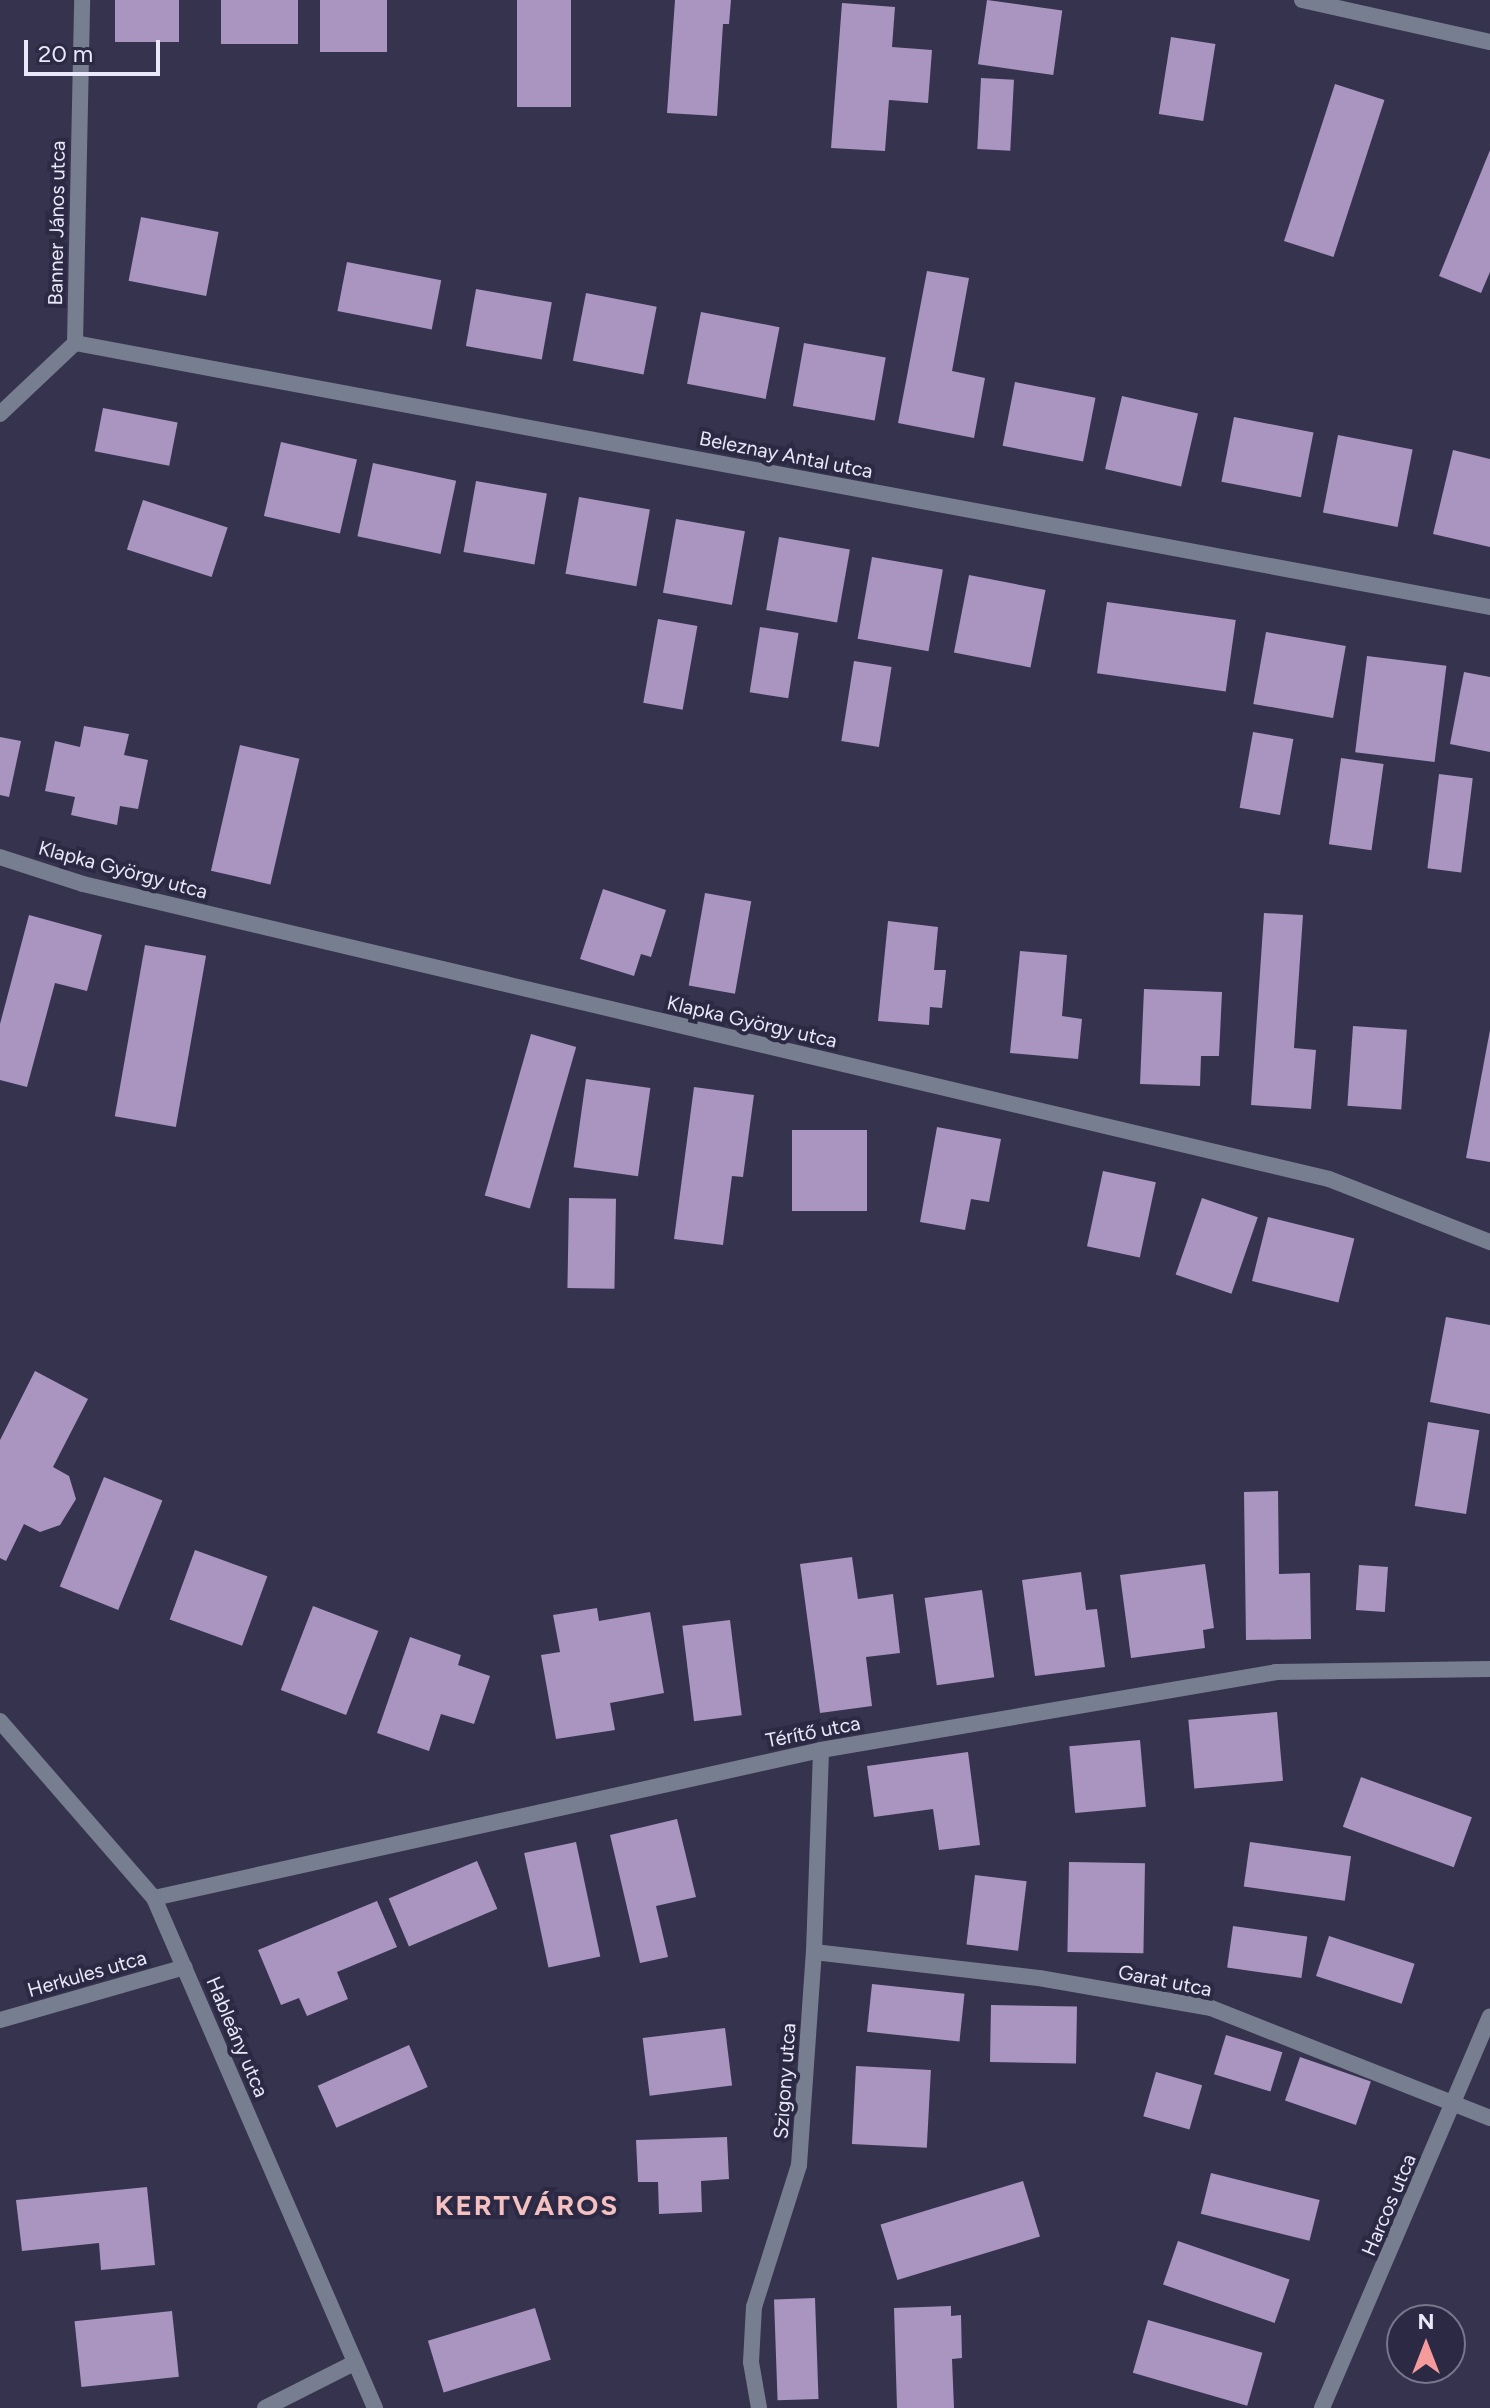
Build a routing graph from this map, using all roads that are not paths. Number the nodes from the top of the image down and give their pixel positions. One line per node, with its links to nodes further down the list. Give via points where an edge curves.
1 (82, 0): 4 (street, Banner János utca)
2 (1302, 0): 3 (street)
3 (1490, 42)
4 (75, 343): 5 (street); 6 (street, Beleznay Antal utca)
5 (0, 414)
6 (1490, 607)
7 (0, 857): 8 (street, Klapka György utca, via 83,884 1329,1179)
8 (1490, 1242)
9 (1490, 1669): 11 (street, Térítő utca, via 1275,1672)
10 (0, 1721): 12 (street, Hableány utca)
11 (821, 1750): 12 (street, Térítő utca); 13 (street, Szigony utca)
12 (154, 1898): 14 (street, Hableány utca)
13 (814, 1952): 17 (street, Garat utca, via 1039,1978 1211,2008); 22 (street, Szigony utca, via 799,2165 754,2307 751,2362)
14 (185, 1967): 16 (street, Herkules utca); 19 (street, Hableány utca)
15 (1490, 2016): 17 (street, Harcos utca)
16 (0, 2020)
17 (1453, 2105): 18 (street, Garat utca); 23 (street, Harcos utca)
18 (1490, 2118)
19 (354, 2363): 20 (street); 21 (street, Hableány utca)
20 (265, 2408)
21 (375, 2408)
22 (759, 2408)
23 (1322, 2408)

